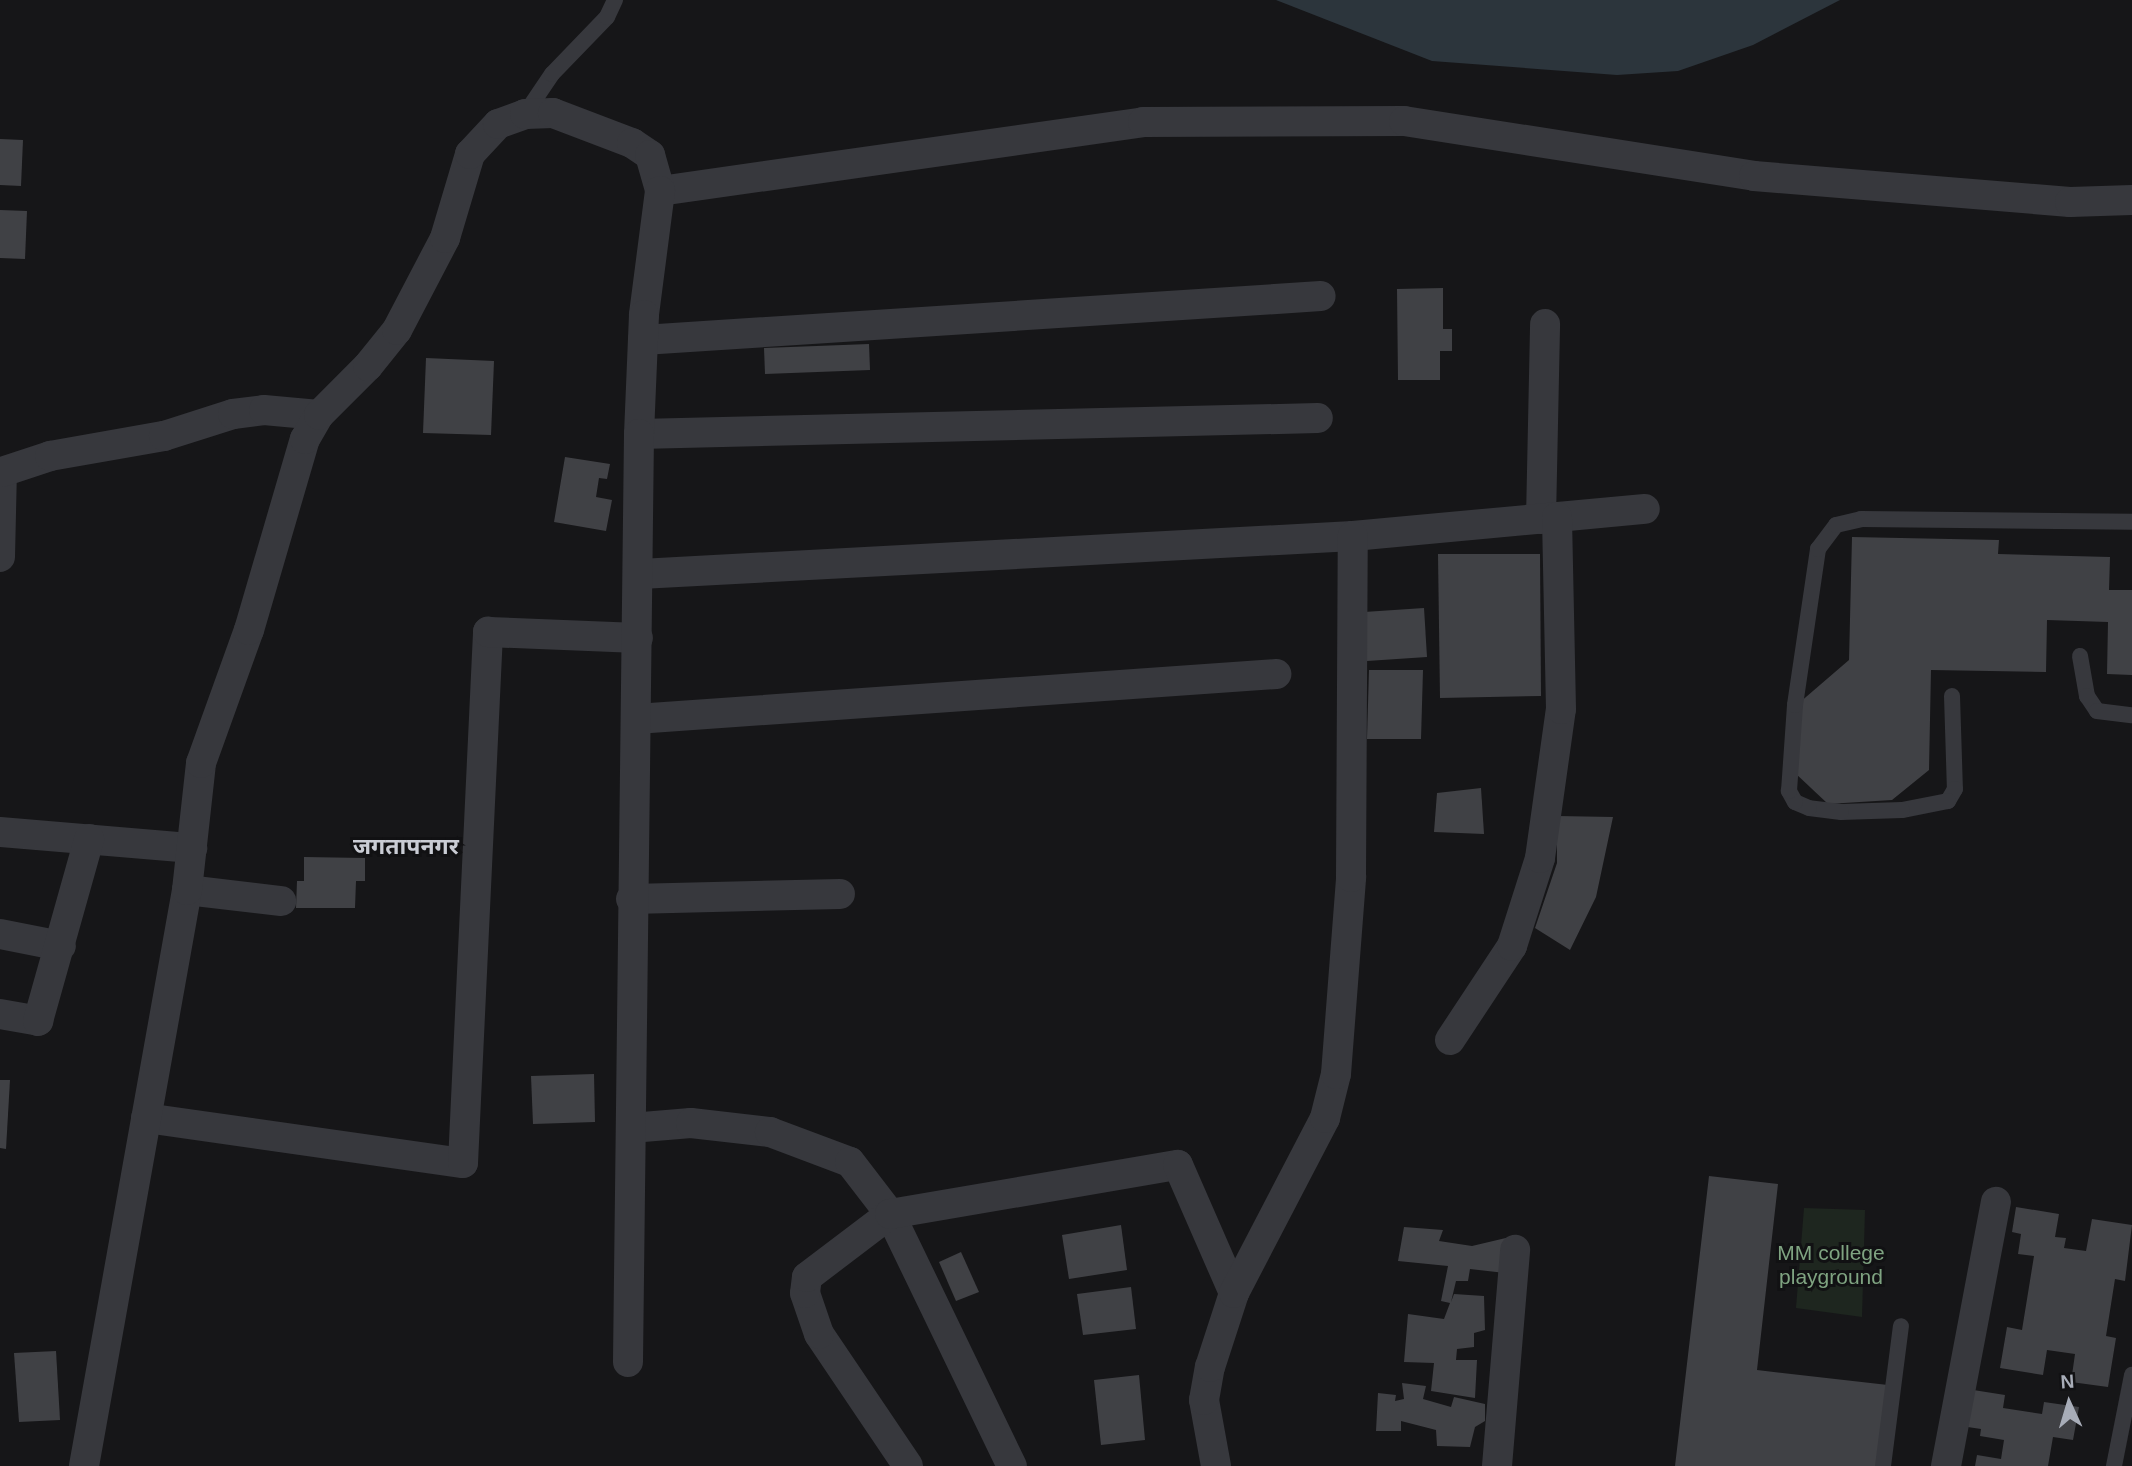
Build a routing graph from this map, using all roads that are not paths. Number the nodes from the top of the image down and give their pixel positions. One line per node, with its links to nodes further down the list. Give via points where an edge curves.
1 (615, 0): 2 (lane, via 607,18 552,74)
2 (525, 114): 3 (street, via 553,113 632,142 650,155); 8 (street, via 498,124 470,154 445,238 397,330)
3 (660, 191): 4 (street, via 1143,122 1404,121 1754,176 2070,202); 7 (street)
4 (2132, 200)
5 (1321, 296): 7 (street)
6 (1545, 324): 13 (street)
7 (643, 340): 10 (street)
8 (318, 415): 11 (street, via 264,410 233,414 163,436 50,456); 26 (street, via 305,439 249,630 201,763)
9 (1318, 418): 10 (street)
10 (639, 433): 17 (street)
11 (1, 472): 16 (street)
12 (1645, 509): 13 (street)
13 (1549, 518): 15 (street); 34 (street, via 1561,709 1540,858 1512,946)
14 (2132, 522): 21 (lane, via 1861,519 1836,525 1818,550 1795,705 1789,791 1795,802 1841,812 1902,810 1948,801 1955,789)
15 (1353, 536): 17 (street); 40 (street, via 1351,877 1336,1074 1325,1118)
16 (0, 557)
17 (640, 574): 18 (street)
18 (638, 638): 23 (street); 35 (street, via 488,632 463,1163)
19 (2080, 656): 22 (lane, via 2087,696 2097,711)
20 (1276, 674): 23 (street)
21 (1952, 696)
22 (2132, 715)
23 (636, 719): 29 (street)
24 (0, 832): 25 (street)
25 (89, 839): 26 (street); 32 (street)
26 (192, 848): 27 (street)
27 (187, 890): 30 (street); 35 (street)
28 (840, 894): 29 (street)
29 (631, 899): 36 (street)
30 (281, 901)
31 (0, 934): 32 (street)
32 (61, 946): 33 (street, via 38,1021)
33 (0, 1014)
34 (1450, 1040)
35 (146, 1118): 44 (street)
36 (631, 1128): 38 (street, via 691,1123 770,1132 850,1162); 42 (street)
37 (1996, 1202): 50 (street)
38 (890, 1214): 40 (street, via 1178,1164); 45 (street, via 807,1277 805,1293 819,1334); 46 (street)
39 (1516, 1250): 48 (street)
40 (1234, 1293): 47 (street, via 1204,1400)
41 (1901, 1326): 49 (lane)
42 (628, 1362)
43 (2132, 1375): 51 (lane)
44 (84, 1466)
45 (908, 1466)
46 (1012, 1466)
47 (1216, 1466)
48 (1497, 1466)
49 (1883, 1466)
50 (1946, 1466)
51 (2114, 1466)

